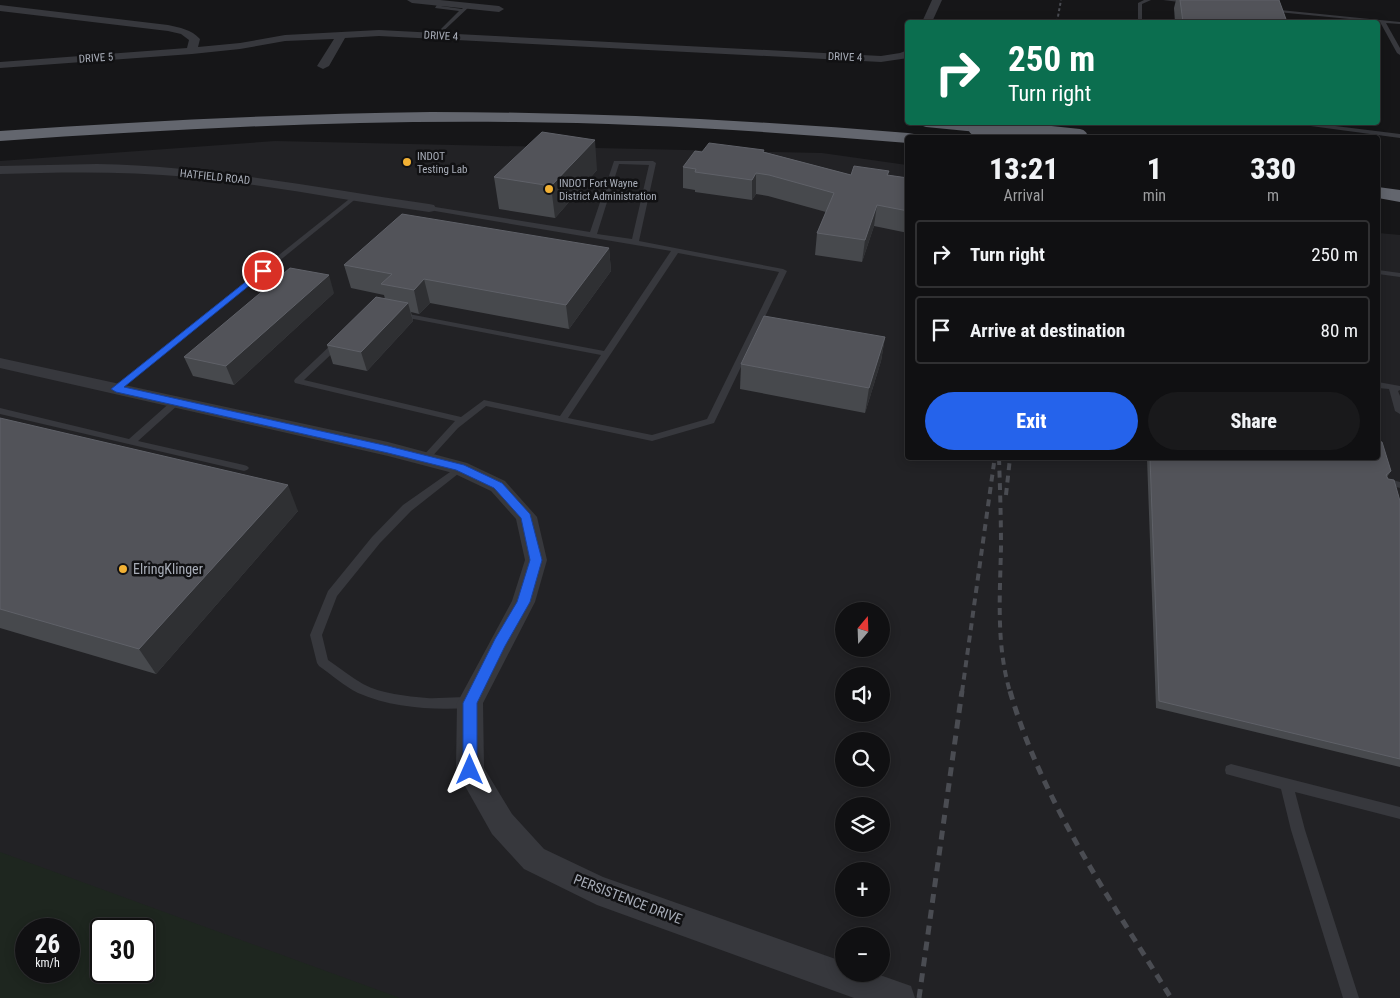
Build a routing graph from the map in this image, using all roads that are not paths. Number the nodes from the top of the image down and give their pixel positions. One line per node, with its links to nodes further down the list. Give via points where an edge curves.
1 (412, 0): 7 (street)
2 (937, 0): 11 (street)
3 (1149, 0): 12 (lane, via 1140,3)
4 (1164, 0): 5 (lane)
5 (1194, 3)
6 (0, 8): 19 (street, via 168,28 185,32 195,39)
7 (466, 8): 17 (lane); 18 (street, via 502,7)
8 (1264, 10): 9 (lane)
9 (1283, 12): 10 (lane); 13 (lane)
10 (1285, 18)
11 (928, 20)
12 (1140, 20)
13 (1371, 20)
14 (1382, 21): 15 (lane); 20 (lane)
15 (1400, 23)
16 (341, 35): 17 (street, DRIVE 4); 19 (street, DRIVE 4, via 285,38); 23 (street)
17 (438, 36): 18 (street, DRIVE 4)
18 (468, 38): 21 (street, DRIVE 4, via 881,59)
19 (192, 51): 22 (street, DRIVE 5)
20 (1400, 51)
21 (905, 55)
22 (0, 65)
23 (323, 66)
24 (469, 101): 26 (highway)
25 (517, 101): 27 (highway)
26 (303, 104)
27 (619, 104)
28 (957, 125): 30 (highway, bridge)
29 (1320, 125): 32 (lane)
30 (1051, 135)
31 (0, 136): 33 (highway, via 274,120 490,117 688,122)
32 (1400, 136)
33 (905, 138)
34 (0, 170): 37 (street, HATFIELD ROAD, via 155,170 260,181)
35 (1380, 192): 36 (highway)
36 (1400, 196)
37 (355, 197): 38 (street, HATFIELD ROAD); 50 (lane)
38 (429, 208): 39 (lane)
39 (592, 235): 40 (lane); 40 (lane, via 616,162 654,163)
40 (635, 242): 41 (lane)
41 (676, 250): 46 (lane); 54 (lane, via 783,271 711,421 652,438)
42 (1380, 272): 43 (lane)
43 (1400, 275)
44 (392, 313): 46 (lane)
45 (346, 335): 55 (lane, via 298,381)
46 (606, 354): 54 (lane)
47 (0, 363): 50 (street, PERSISTENCE DRIVE)
48 (1380, 385): 49 (lane)
49 (1397, 388): 53 (lane)
50 (116, 389): 51 (street, PERSISTENCE DRIVE)
51 (176, 402): 56 (lane); 57 (street, PERSISTENCE DRIVE)
52 (0, 411): 56 (lane)
53 (1400, 411)
54 (562, 419): 55 (lane, via 484,404)
55 (462, 420): 57 (lane)
56 (131, 442): 58 (lane)
57 (425, 459): 59 (street, PERSISTENCE DRIVE)
58 (244, 468)
59 (460, 468): 62 (street, PERSISTENCE DRIVE, via 498,486 526,516 536,560 523,602); 62 (lane, via 407,508 376,540 332,594 316,635 323,663 361,688 441,706)
60 (1388, 482): 61 (lane)
61 (1400, 485)
62 (470, 703): 66 (street, PERSISTENCE DRIVE, via 470,770 502,824 534,859 596,890)
63 (1231, 770): 64 (lane)
64 (1286, 784): 65 (lane); 67 (lane)
65 (1400, 813)
66 (899, 998)
67 (1351, 998)

